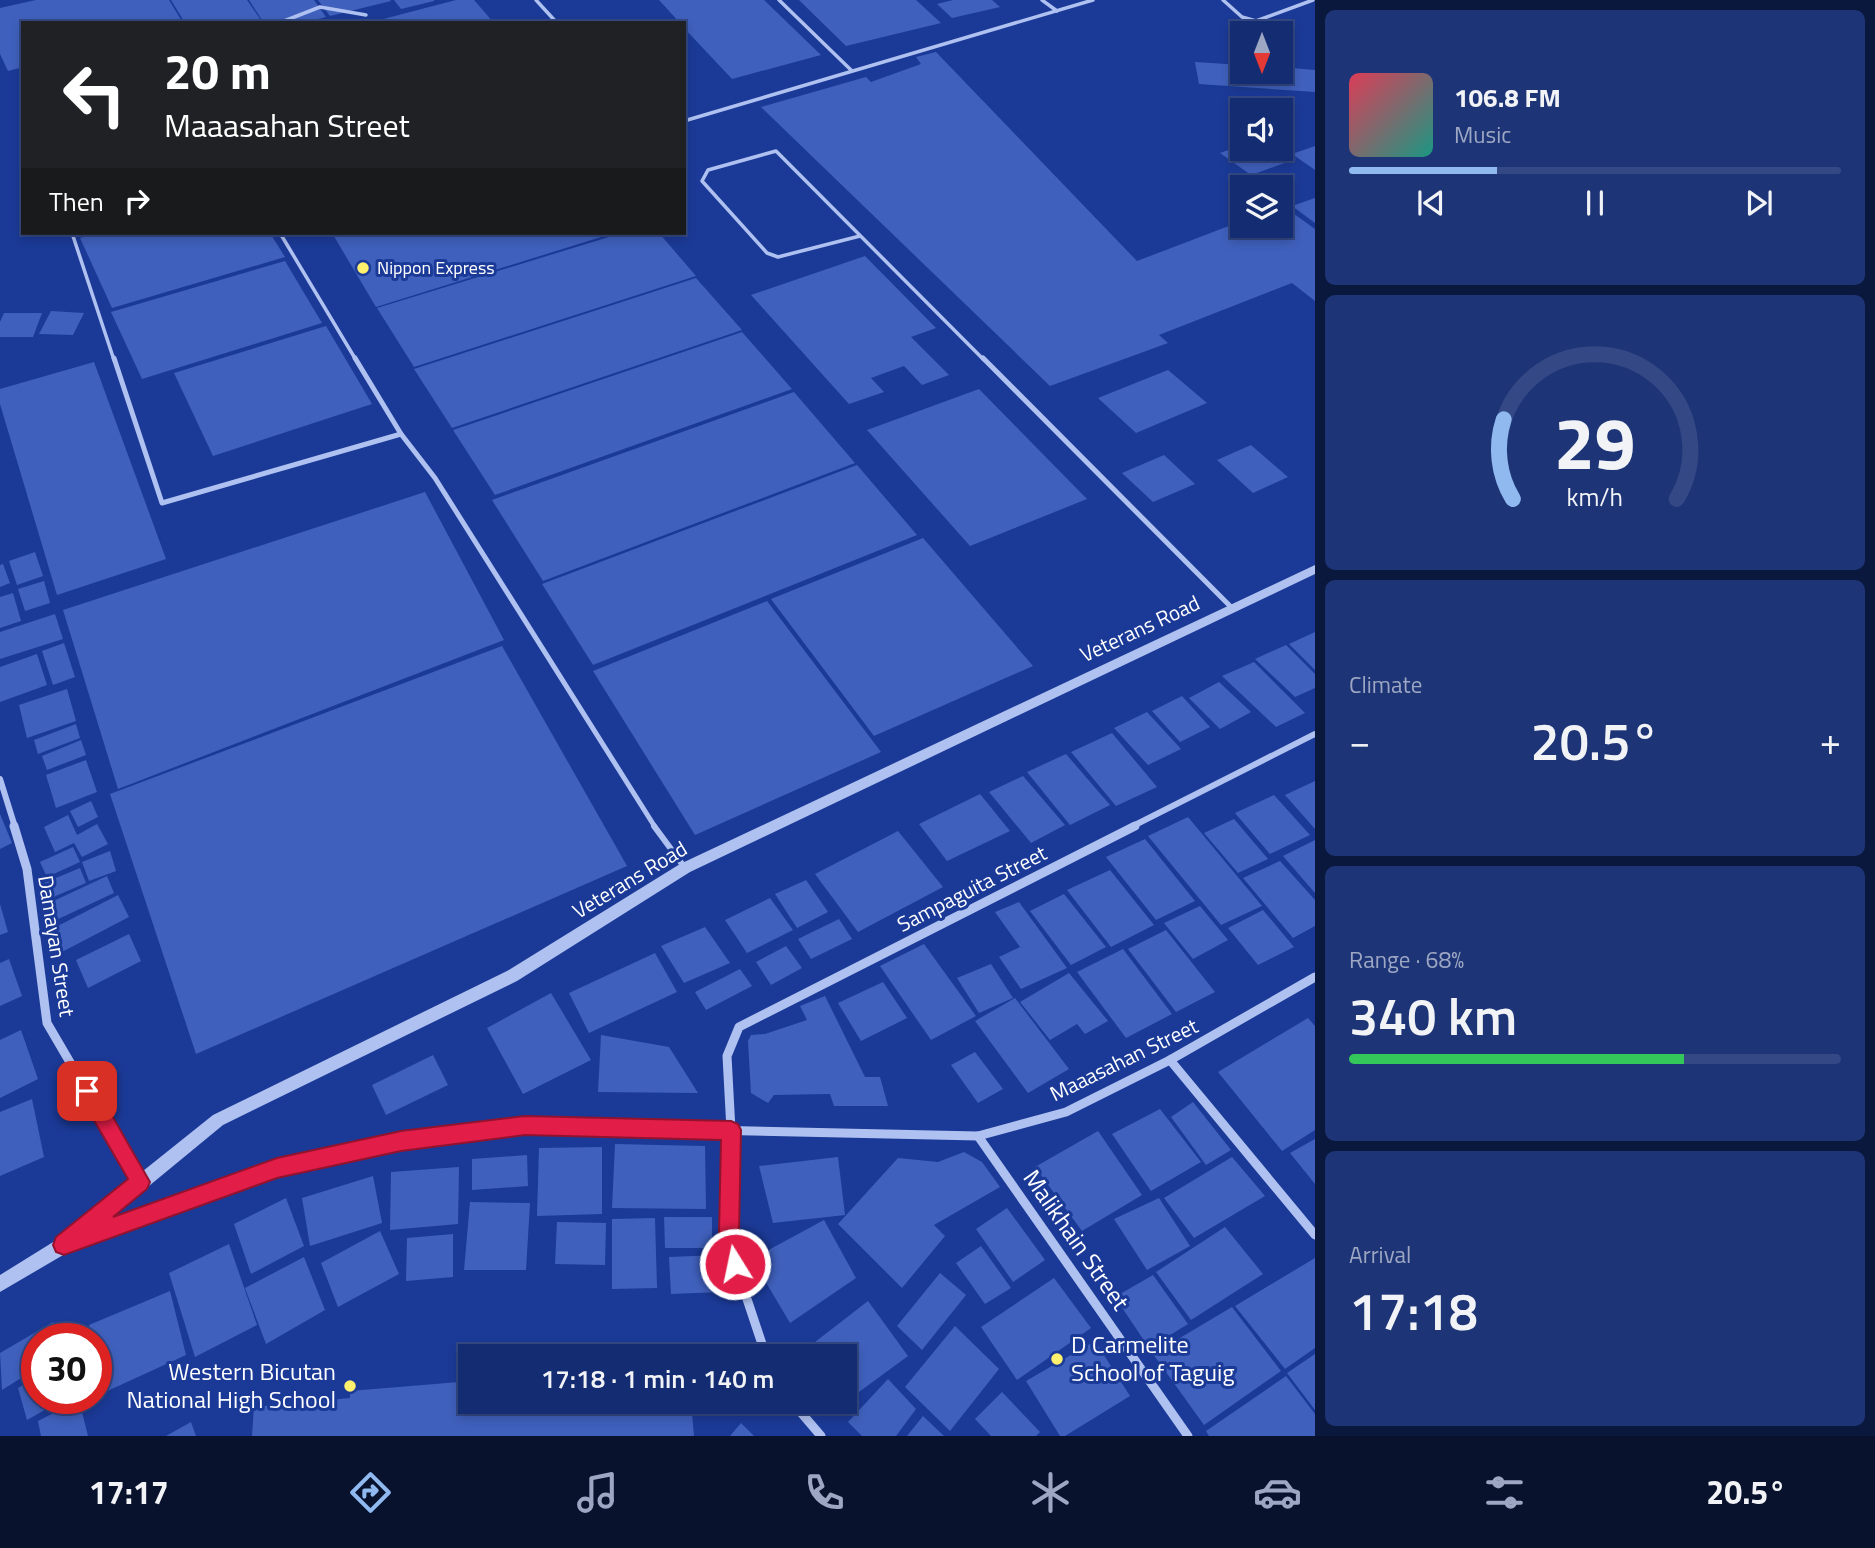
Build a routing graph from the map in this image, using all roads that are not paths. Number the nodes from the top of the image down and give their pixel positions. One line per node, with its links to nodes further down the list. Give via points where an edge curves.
1 (536, 0): 10 (lane)
2 (779, 0): 11 (lane)
3 (1042, 0): 7 (lane)
4 (1093, 0): 7 (lane)
5 (1223, 0): 6 (lane, via 1242,17 1256,20)
6 (1313, 0)
7 (1057, 10): 11 (lane)
8 (366, 15): 9 (lane, via 320,7)
9 (284, 21)
10 (555, 21)
11 (851, 70): 12 (lane)
12 (686, 120)
13 (73, 235): 16 (lane, via 162,502)
14 (281, 235): 16 (lane)
15 (860, 236): 15 (lane, via 778,257 767,253 702,181 708,170 776,151); 18 (lane)
16 (401, 434): 21 (lane, via 435,478 638,804)
17 (1315, 569): 18 (street, Veterans Road)
18 (1232, 608): 21 (street, Veterans Road)
19 (1315, 734): 24 (street, Sampaguita Street, via 739,1027 727,1056)
20 (0, 779): 26 (street, Damayan Street, via 27,869 47,1023)
21 (685, 868): 26 (street, Veterans Road, via 512,976 218,1120)
22 (1315, 977): 23 (street, Maaasahan Street)
23 (1170, 1060): 25 (street, Maaasahan Street, via 1066,1112); 27 (street)
24 (731, 1130): 25 (street, Maaasahan Street); 28 (street, via 525,1126 401,1141 277,1168); 30 (street, Sampaguita Street, via 729,1234)
25 (978, 1136): 33 (street, Malikhain Street)
26 (140, 1182): 28 (street, Veterans Road)
27 (1315, 1235)
28 (64, 1245): 29 (street, Veterans Road)
29 (0, 1284)
30 (762, 1344)
31 (802, 1414): 32 (street)
32 (821, 1436)
33 (1188, 1436)

